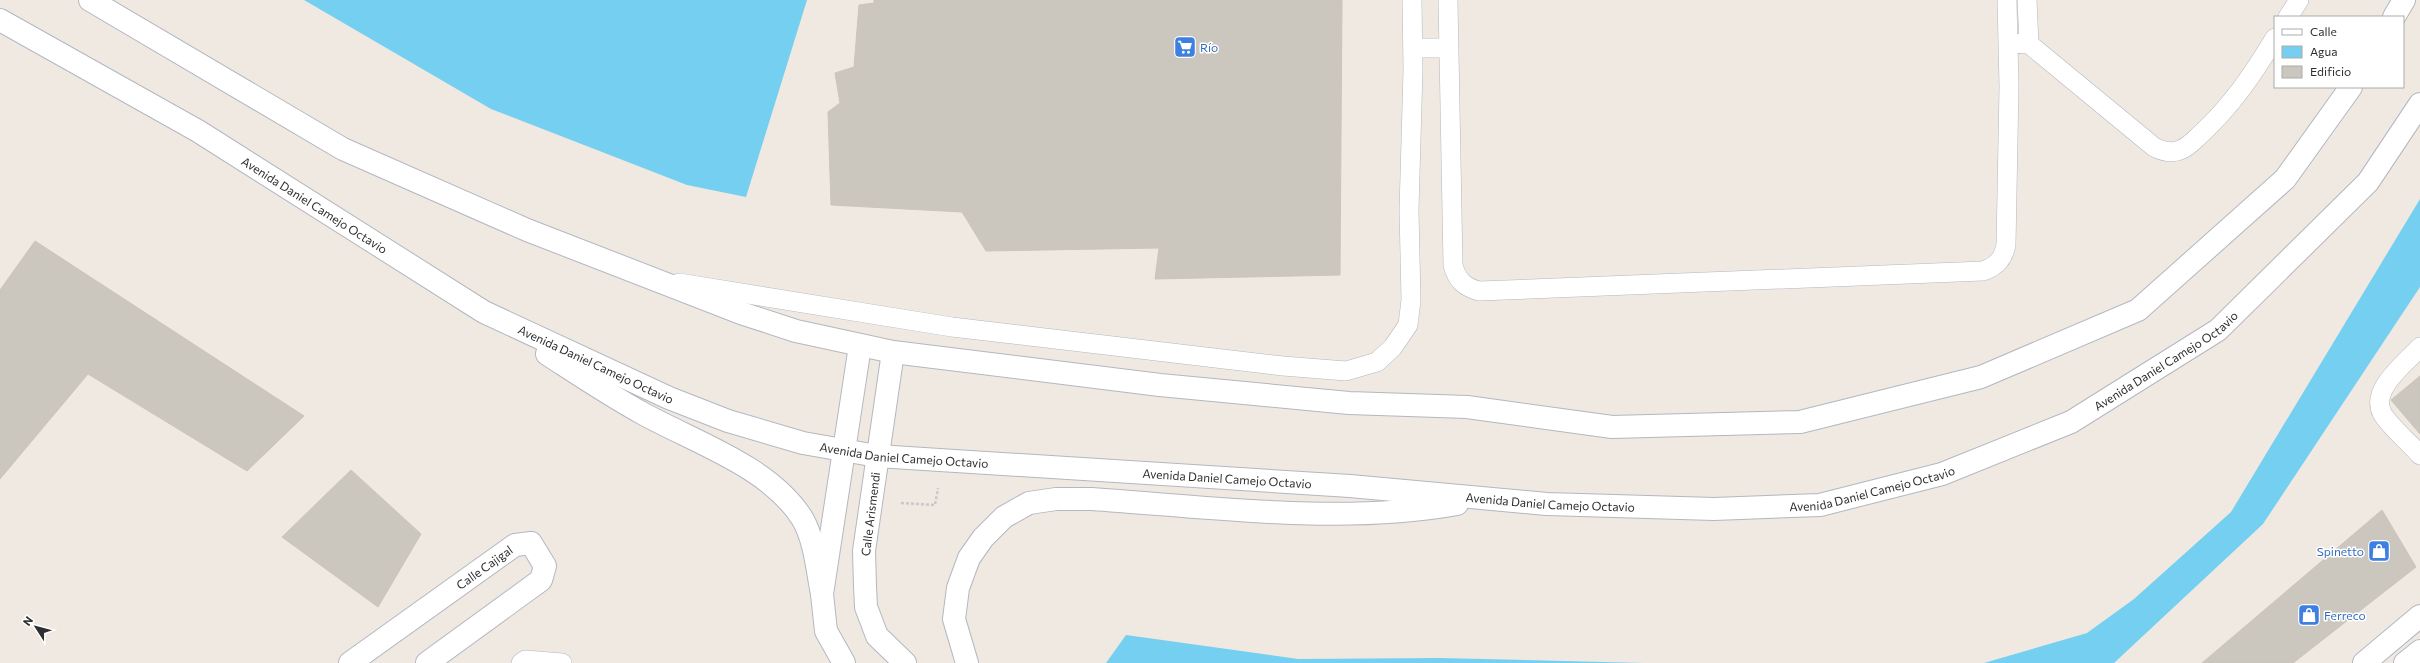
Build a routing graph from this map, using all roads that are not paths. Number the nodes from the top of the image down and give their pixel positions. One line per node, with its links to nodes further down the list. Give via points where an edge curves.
1 (90, 0): 18 (street, via 343,149 528,230)
2 (1412, 0): 14 (lane)
3 (1448, 0): 15 (lane)
4 (2007, 0): 12 (lane)
5 (2027, 0): 13 (lane)
6 (2299, 0): 8 (lane)
7 (2404, 0): 9 (street)
8 (2289, 16)
9 (2395, 16)
10 (0, 20): 19 (street, Avenida Daniel Camejo Octavio, via 198,131)
11 (2274, 40): 13 (lane, via 2258,68 2224,111 2190,145 2171,152 2154,147)
12 (2008, 43): 13 (lane); 15 (lane, via 2006,245 2001,259 1991,269 1976,272 1479,291 1460,282 1452,265)
13 (2029, 44)
14 (1413, 48): 15 (lane); 18 (lane, via 1409,210 1411,300 1408,325 1393,347 1377,362 1346,371 1283,366 952,327)
15 (1449, 48)
16 (2350, 88): 22 (street, via 2285,179 2138,310 1981,377 1800,422 1612,427 1467,408 1349,403 1160,385)
17 (2420, 104): 26 (street, Avenida Daniel Camejo Octavio, via 2368,182 2218,330 2071,422 1942,474 1820,505 1714,509 1547,504)
18 (651, 278): 20 (street, via 796,331)
19 (484, 312): 23 (street, Avenida Daniel Camejo Octavio, via 669,398 728,421 803,443); 27 (street, via 641,413 752,471 784,496 802,518 812,540)
20 (860, 346): 22 (street); 23 (street)
21 (2420, 347): 24 (lane, via 2383,388 2378,399 2382,413)
22 (893, 352): 25 (street, Calle Arismendi)
23 (844, 451): 25 (street, Avenida Daniel Camejo Octavio); 27 (street)
24 (2420, 455)
25 (877, 456): 26 (street, Avenida Daniel Camejo Octavio, via 1350,486); 35 (street, Calle Arismendi, via 864,551 866,608 877,636)
26 (1487, 498): 36 (street, via 1437,508 1335,514 1092,499 1056,499 1029,503 1004,517 982,538 969,558 958,588 954,619)
27 (822, 594): 34 (street, via 826,631)
28 (2420, 616): 37 (street)
29 (2420, 651): 38 (street)
30 (350, 663): 31 (street, Calle Cajigal, via 515,545 531,543 545,566 541,580)
31 (427, 663)
32 (522, 663): 33 (lane, via 526,660)
33 (562, 663)
34 (844, 663)
35 (905, 663)
36 (967, 663)
37 (2364, 663)
38 (2405, 663)

